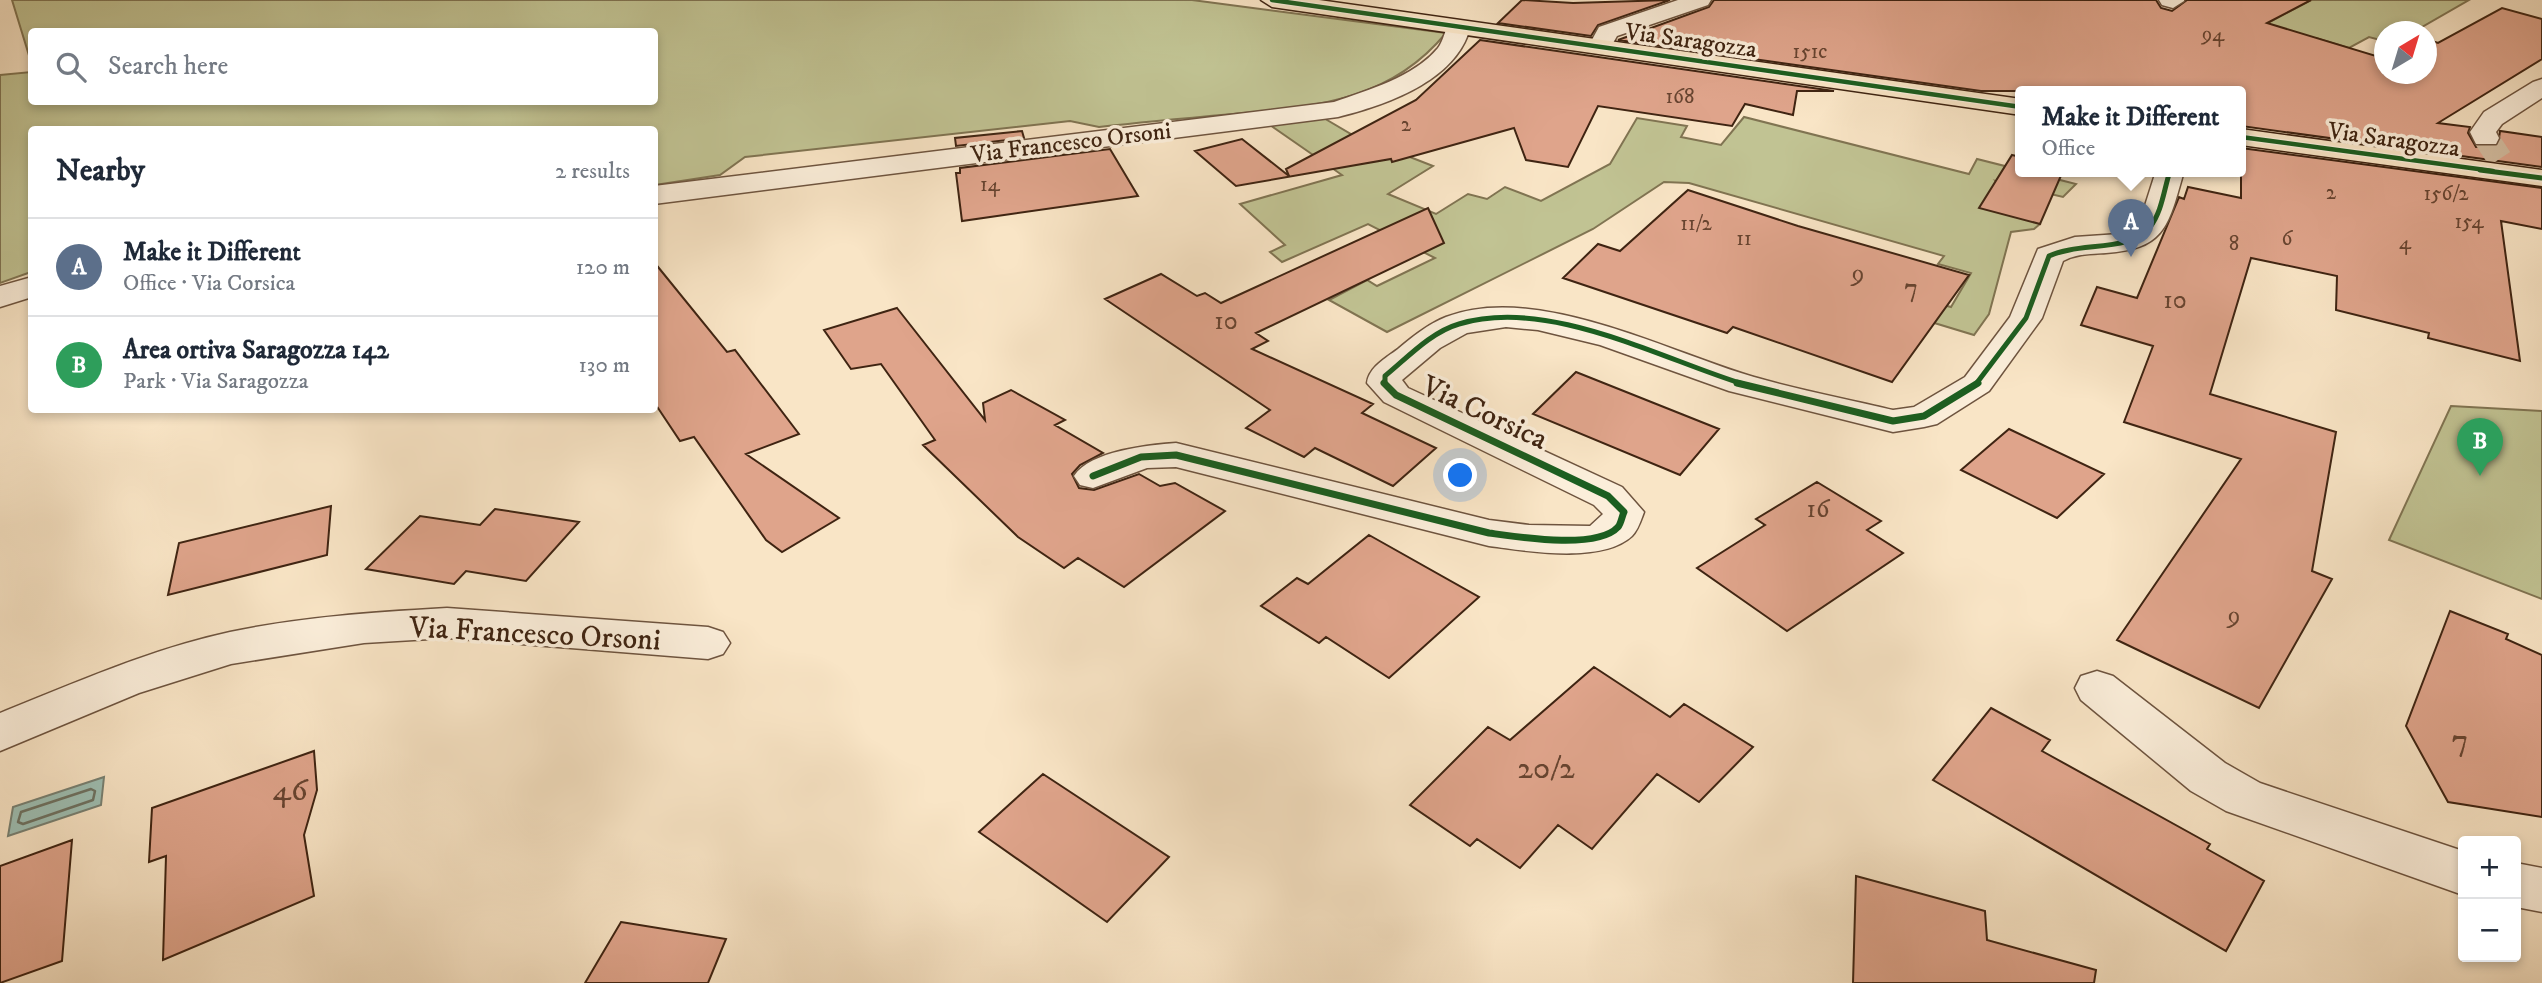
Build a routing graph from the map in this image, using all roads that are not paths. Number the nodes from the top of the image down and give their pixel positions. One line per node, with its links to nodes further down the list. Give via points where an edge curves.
1 (1272, 0): 3 (main road, Via Saragozza)
2 (1700, 0): 4 (street, via 1607,32)
3 (1458, 27): 4 (main road, Via Saragozza); 11 (street, Via Francesco Orsoni, via 1450,48 1418,76 1338,109)
4 (1600, 47): 6 (main road, Via Saragozza)
5 (2542, 87): 8 (street, via 2493,118 2483,132)
6 (2015, 106)
7 (2246, 138): 10 (main road, Via Saragozza, via 2506,169)
8 (2486, 138)
9 (2168, 177): 14 (street, Via Corsica, via 2151,228 2142,238 2125,244 2073,244 2049,256 2026,318 1976,384 1924,416 1893,421 1867,415 1741,384 1611,337 1506,317 1458,324 1428,341 1385,376 1384,383 1396,395 1608,496 1624,512 1618,527 1598,539 1489,533 1176,454 1141,457)
10 (2542, 178)
11 (658, 194)
12 (28, 287): 13 (street)
13 (0, 297)
14 (1093, 476)
15 (708, 643): 17 (street, Via Francesco Orsoni, via 447,623 364,628 230,648 123,681)
16 (2097, 688): 18 (street, via 2208,777 2243,797)
17 (0, 733)
18 (2458, 871)
19 (2521, 886): 20 (street)
20 (2542, 890)

